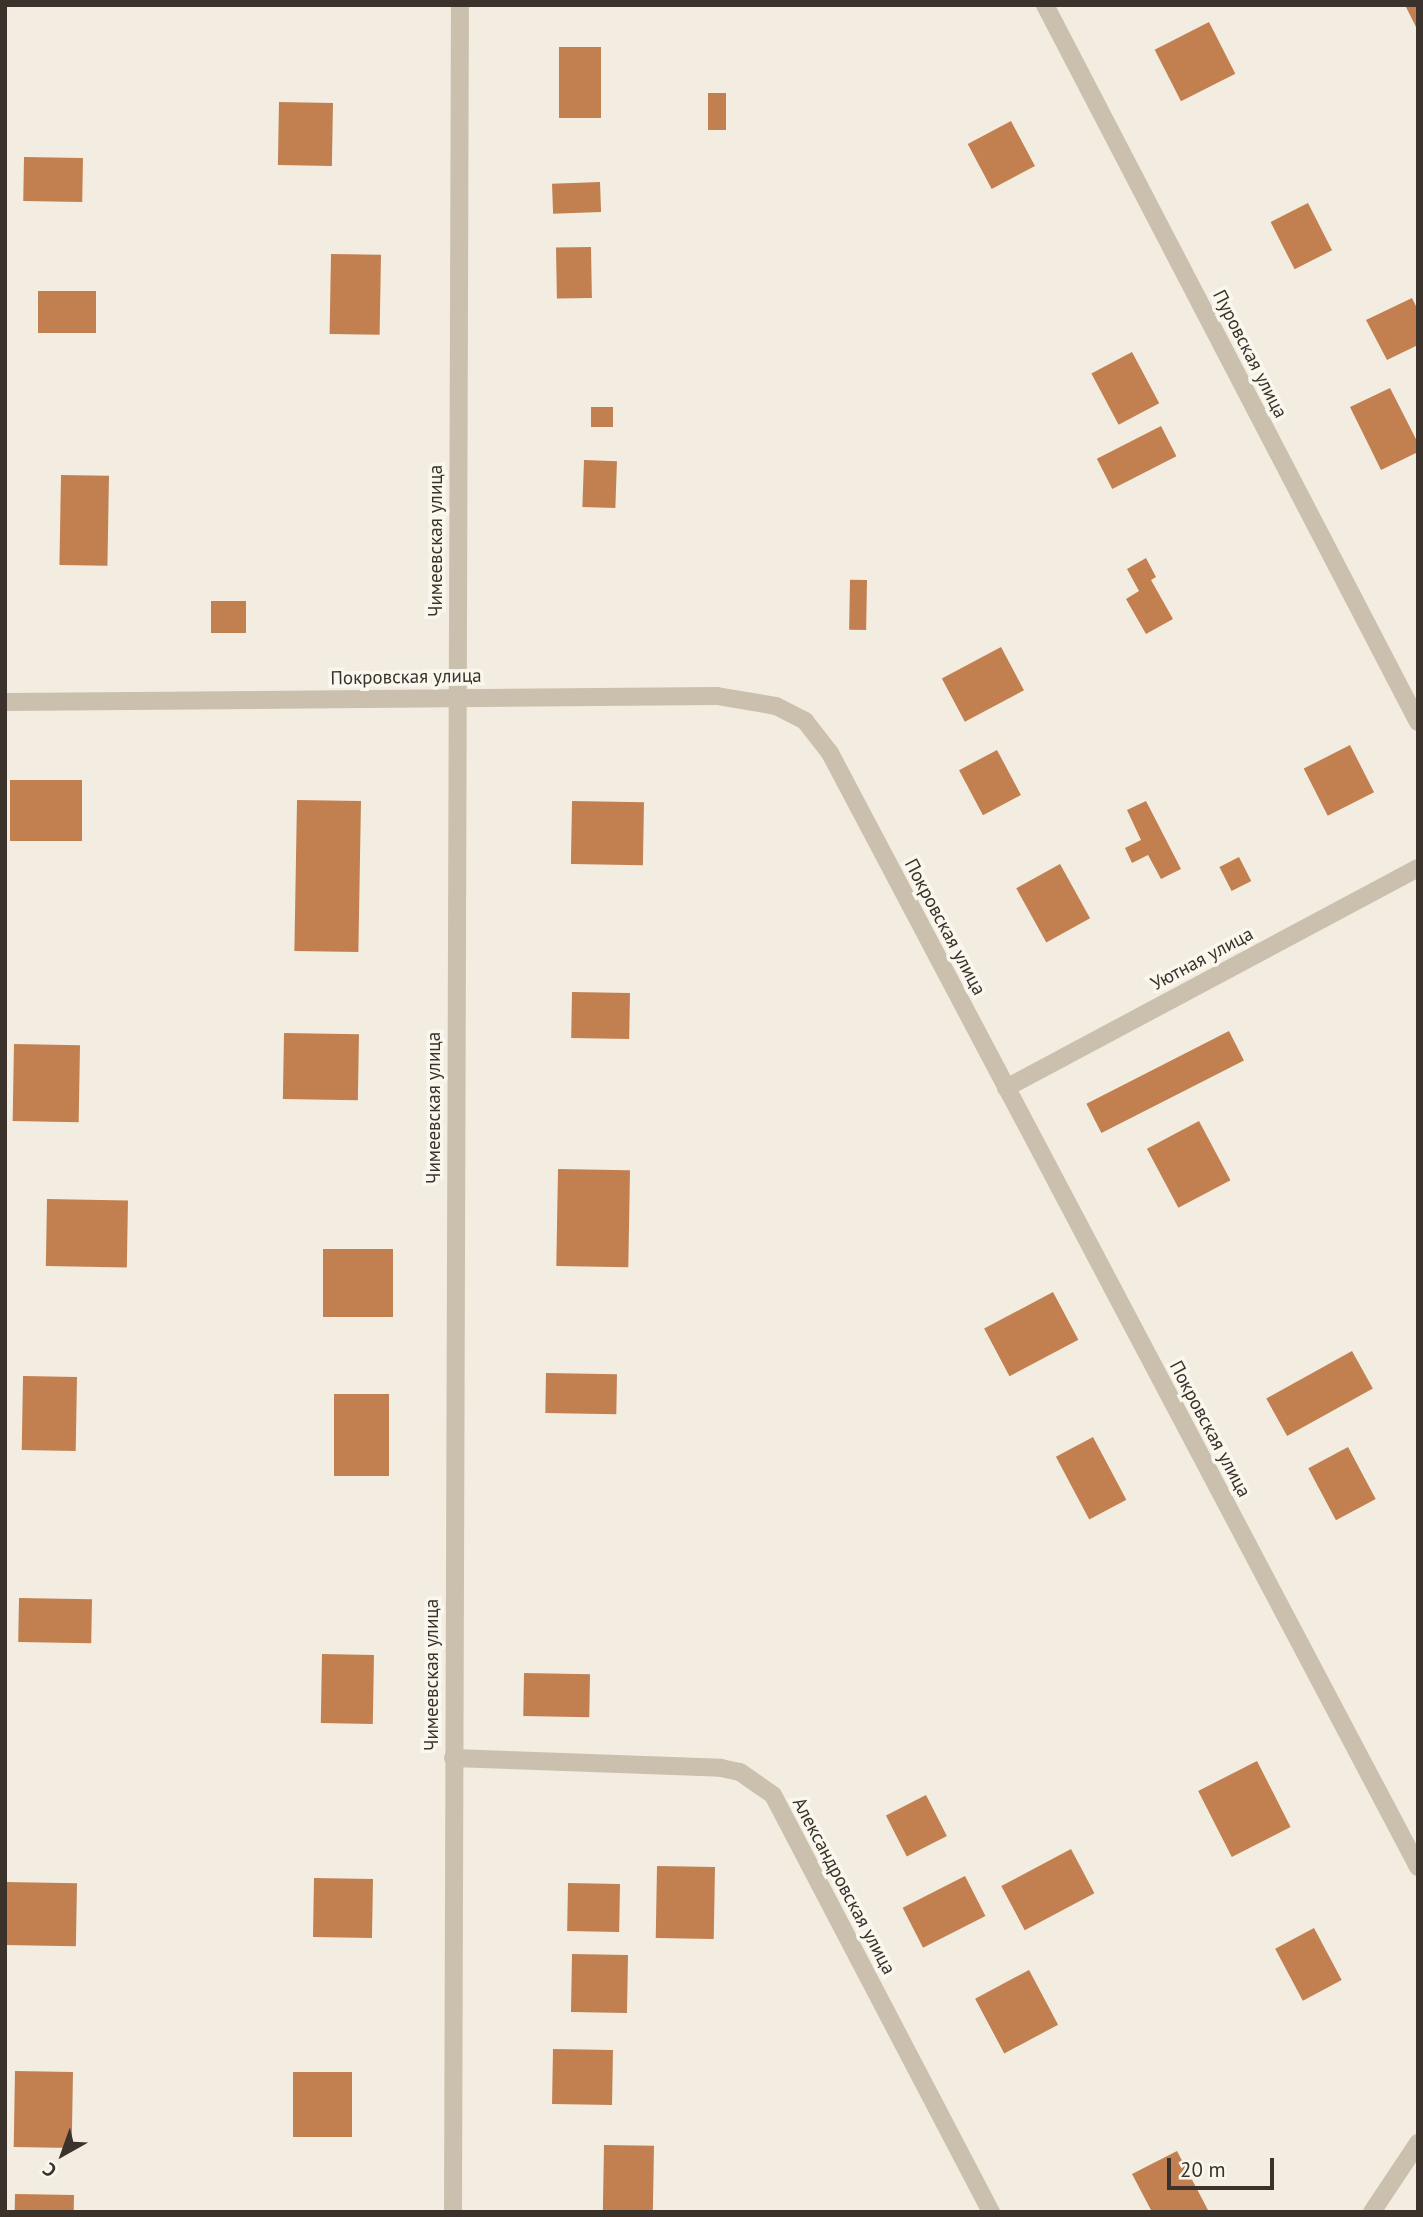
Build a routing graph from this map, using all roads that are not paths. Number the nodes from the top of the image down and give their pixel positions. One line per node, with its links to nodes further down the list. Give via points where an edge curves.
1 (460, 5): 3 (street, Чимеевская улица)
2 (1045, 5): 5 (street, Пуровская улица)
3 (456, 697): 4 (street, Покровская улица); 7 (street, Покровская улица, via 717,696 776,706 805,721 831,753); 8 (street, Чимеевская улица)
4 (5, 702)
5 (1418, 722)
6 (1418, 868): 7 (street, Уютная улица)
7 (1006, 1088): 9 (street, Покровская улица)
8 (453, 1758): 11 (street, Чимеевская улица); 12 (street, Александровская улица, via 721,1768 740,1772 773,1795)
9 (1418, 1867)
10 (1418, 2143): 13 (street)
11 (453, 2212)
12 (991, 2212)
13 (1372, 2212)

